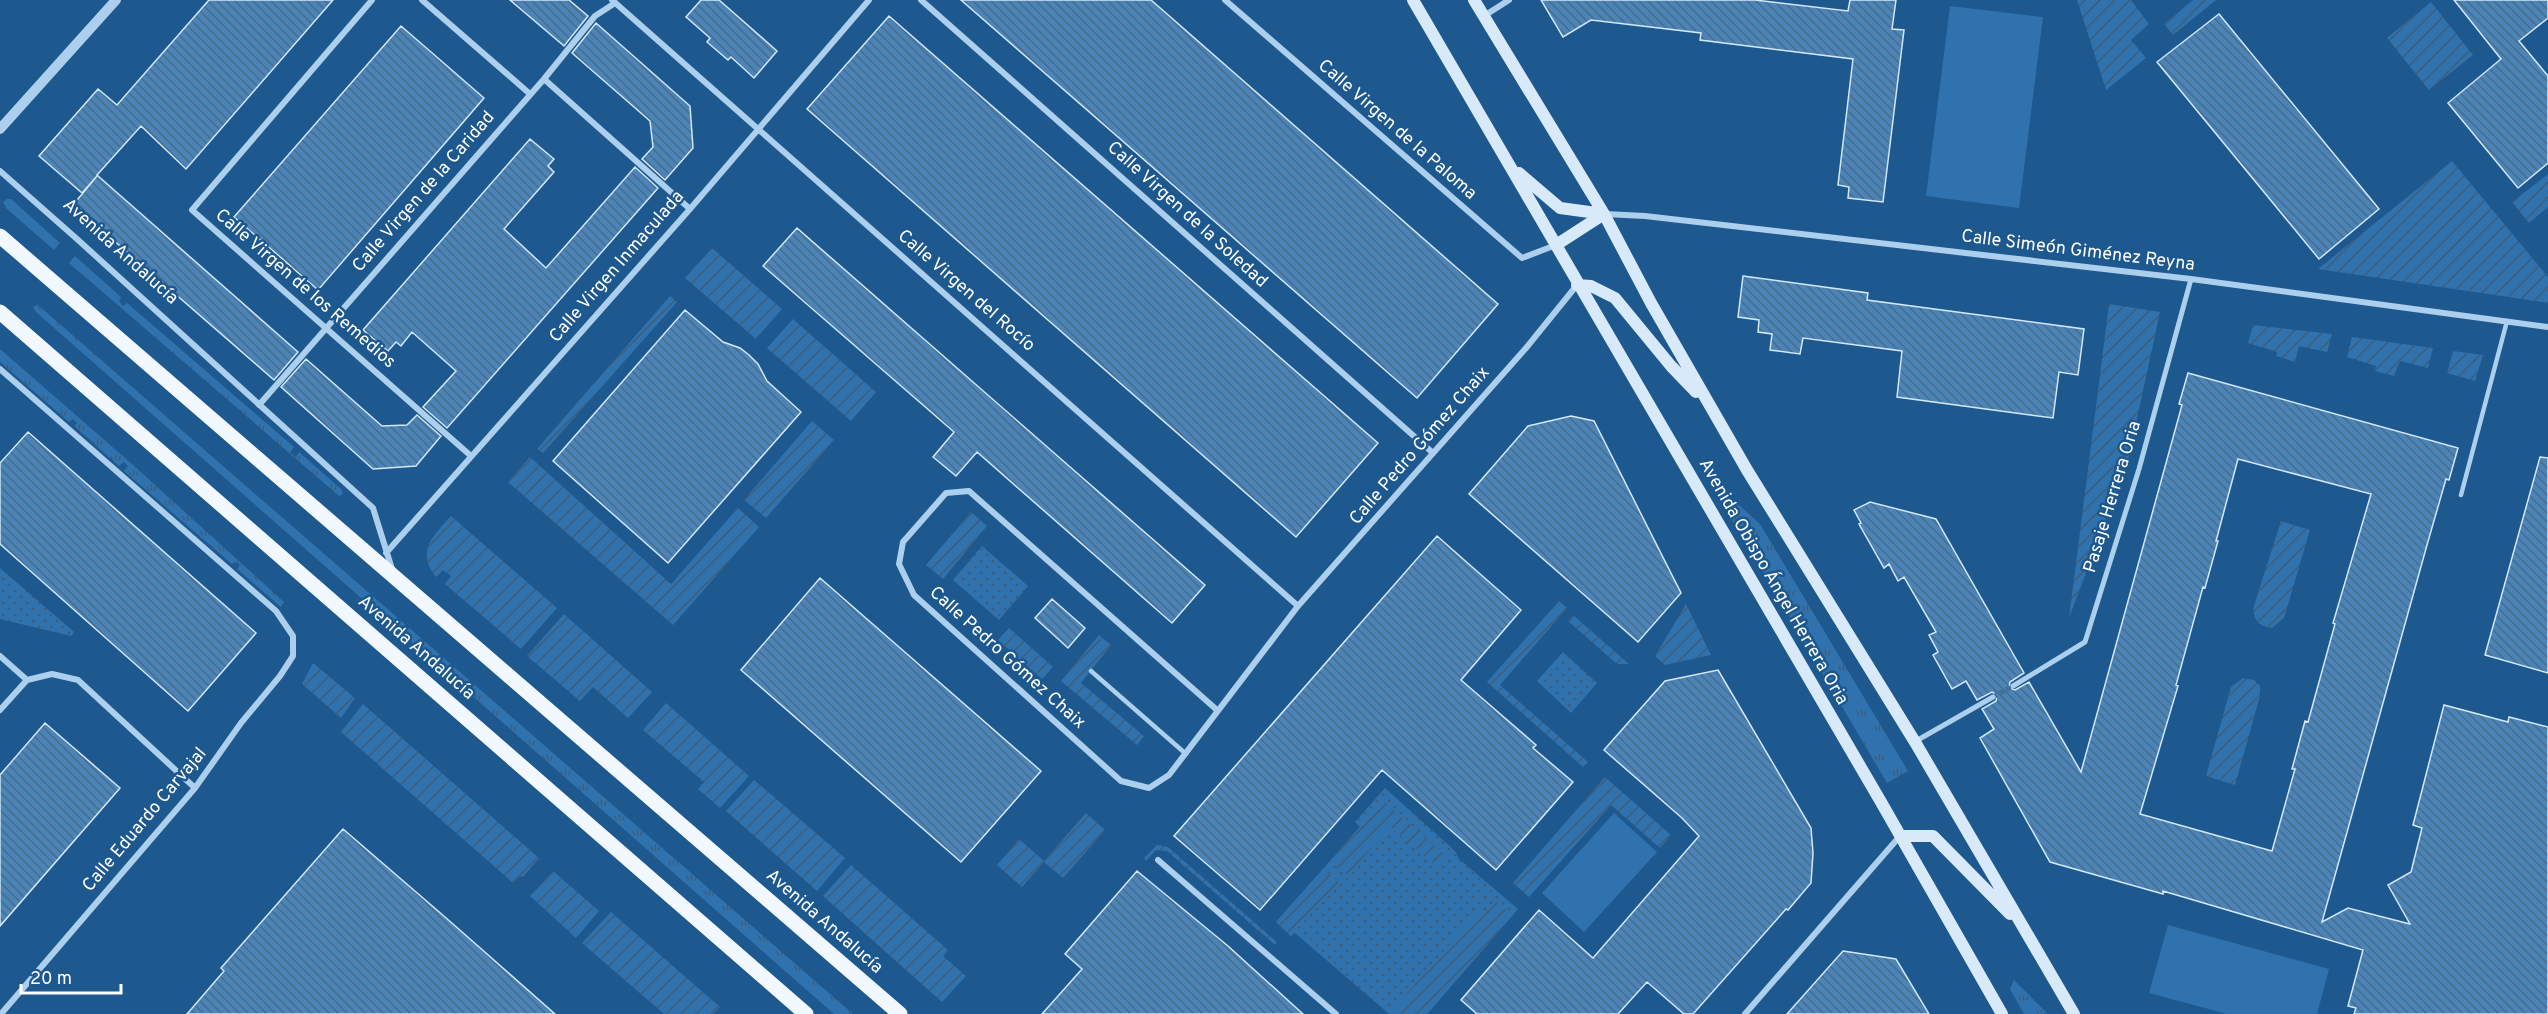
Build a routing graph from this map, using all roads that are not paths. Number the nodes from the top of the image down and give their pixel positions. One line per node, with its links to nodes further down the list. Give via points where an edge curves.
1 (116, 0): 15 (street)
2 (372, 0): 26 (street, Calle Virgen de los Remedios, via 192,210)
3 (422, 0): 13 (street)
4 (869, 0): 14 (street, Calle Virgen Inmaculada)
5 (921, 0): 31 (street, Calle Virgen de la Soledad)
6 (1225, 0): 21 (street, Calle Virgen de la Paloma, via 1522,258)
7 (1413, 0): 16 (main road, Avenida Obispo Ángel Herrera Oria)
8 (1474, 0): 11 (main road, Avenida Obispo Ángel Herrera Oria)
9 (1509, 0): 11 (street)
10 (614, 2): 12 (street, Calle Virgen de la Caridad, via 595,16); 14 (street, Calle Virgen del Rocío)
11 (1484, 16): 19 (main road, Avenida Obispo Ángel Herrera Oria)
12 (544, 79): 13 (street, Calle Virgen de la Caridad); 18 (street)
13 (530, 94): 26 (street, Calle Virgen de la Caridad)
14 (757, 127): 18 (street, Calle Virgen Inmaculada); 36 (street, Calle Virgen del Rocío)
15 (0, 129)
16 (1512, 168): 19 (main road, Avenida Obispo Ángel Herrera Oria, via 1560,208); 21 (main road, Avenida Obispo Ángel Herrera Oria)
17 (0, 171): 29 (street, Avenida Andalucía)
18 (690, 209): 32 (street, Calle Virgen Inmaculada)
19 (1604, 214): 21 (main road); 22 (street, Calle Simeón Giménez Reyna); 30 (main road, Avenida Obispo Ángel Herrera Oria)
20 (0, 236): 35 (main road, Avenida Andalucía)
21 (1556, 245): 23 (main road, Avenida Obispo Ángel Herrera Oria)
22 (2191, 279): 25 (street, Calle Simeón Giménez Reyna); 40 (street, Pasaje Herrera Oria, via 2139,469 2085,642)
23 (1577, 285): 30 (main road, via 1591,286 1615,298); 31 (street, Calle Pedro Gómez Chaix); 47 (main road, Avenida Obispo Ángel Herrera Oria)
24 (0, 312): 51 (main road, Avenida Andalucía)
25 (2507, 321): 27 (street, Calle Simeón Giménez Reyna); 33 (lane)
26 (326, 327): 29 (street, Calle Virgen de la Caridad); 32 (street, Calle Virgen de los Remedios)
27 (2548, 327)
28 (0, 369): 46 (street, Calle Eduardo Carvajal, via 276,611 293,636 293,656)
29 (259, 405): 34 (street, Avenida Andalucía, via 373,508)
30 (1709, 406): 44 (main road, Avenida Obispo Ángel Herrera Oria)
31 (1433, 453): 36 (street, Calle Pedro Gómez Chaix)
32 (471, 456): 34 (street, Calle Virgen Inmaculada)
33 (2461, 495)
34 (386, 553): 35 (street, Avenida Andalucía)
35 (395, 578): 52 (main road, Avenida Andalucía)
36 (1298, 606): 43 (street, Calle Pedro Gómez Chaix)
37 (0, 656): 39 (street)
38 (1091, 671): 45 (lane)
39 (27, 680): 42 (street); 46 (street, via 52,674 78,680)
40 (2013, 686)
41 (1993, 697): 44 (street)
42 (0, 710)
43 (1217, 710): 45 (street, Calle Pedro Gómez Chaix); 45 (street, Calle Pedro Gómez Chaix, via 969,491 946,493 903,542 899,564 914,595 1121,781 1149,788 1169,775)
44 (1915, 742): 49 (main road, Avenida Obispo Ángel Herrera Oria)
45 (1186, 754)
46 (195, 788): 50 (street, Calle Eduardo Carvajal)
47 (1900, 836): 49 (main road, via 1933,836); 54 (street); 55 (main road, Avenida Obispo Ángel Herrera Oria)
48 (1158, 860): 53 (street)
49 (2022, 926): 56 (main road, Avenida Obispo Ángel Herrera Oria)
50 (1, 1014)
51 (806, 1014)
52 (900, 1014)
53 (1336, 1014)
54 (1745, 1014)
55 (2002, 1014)
56 (2074, 1014)

